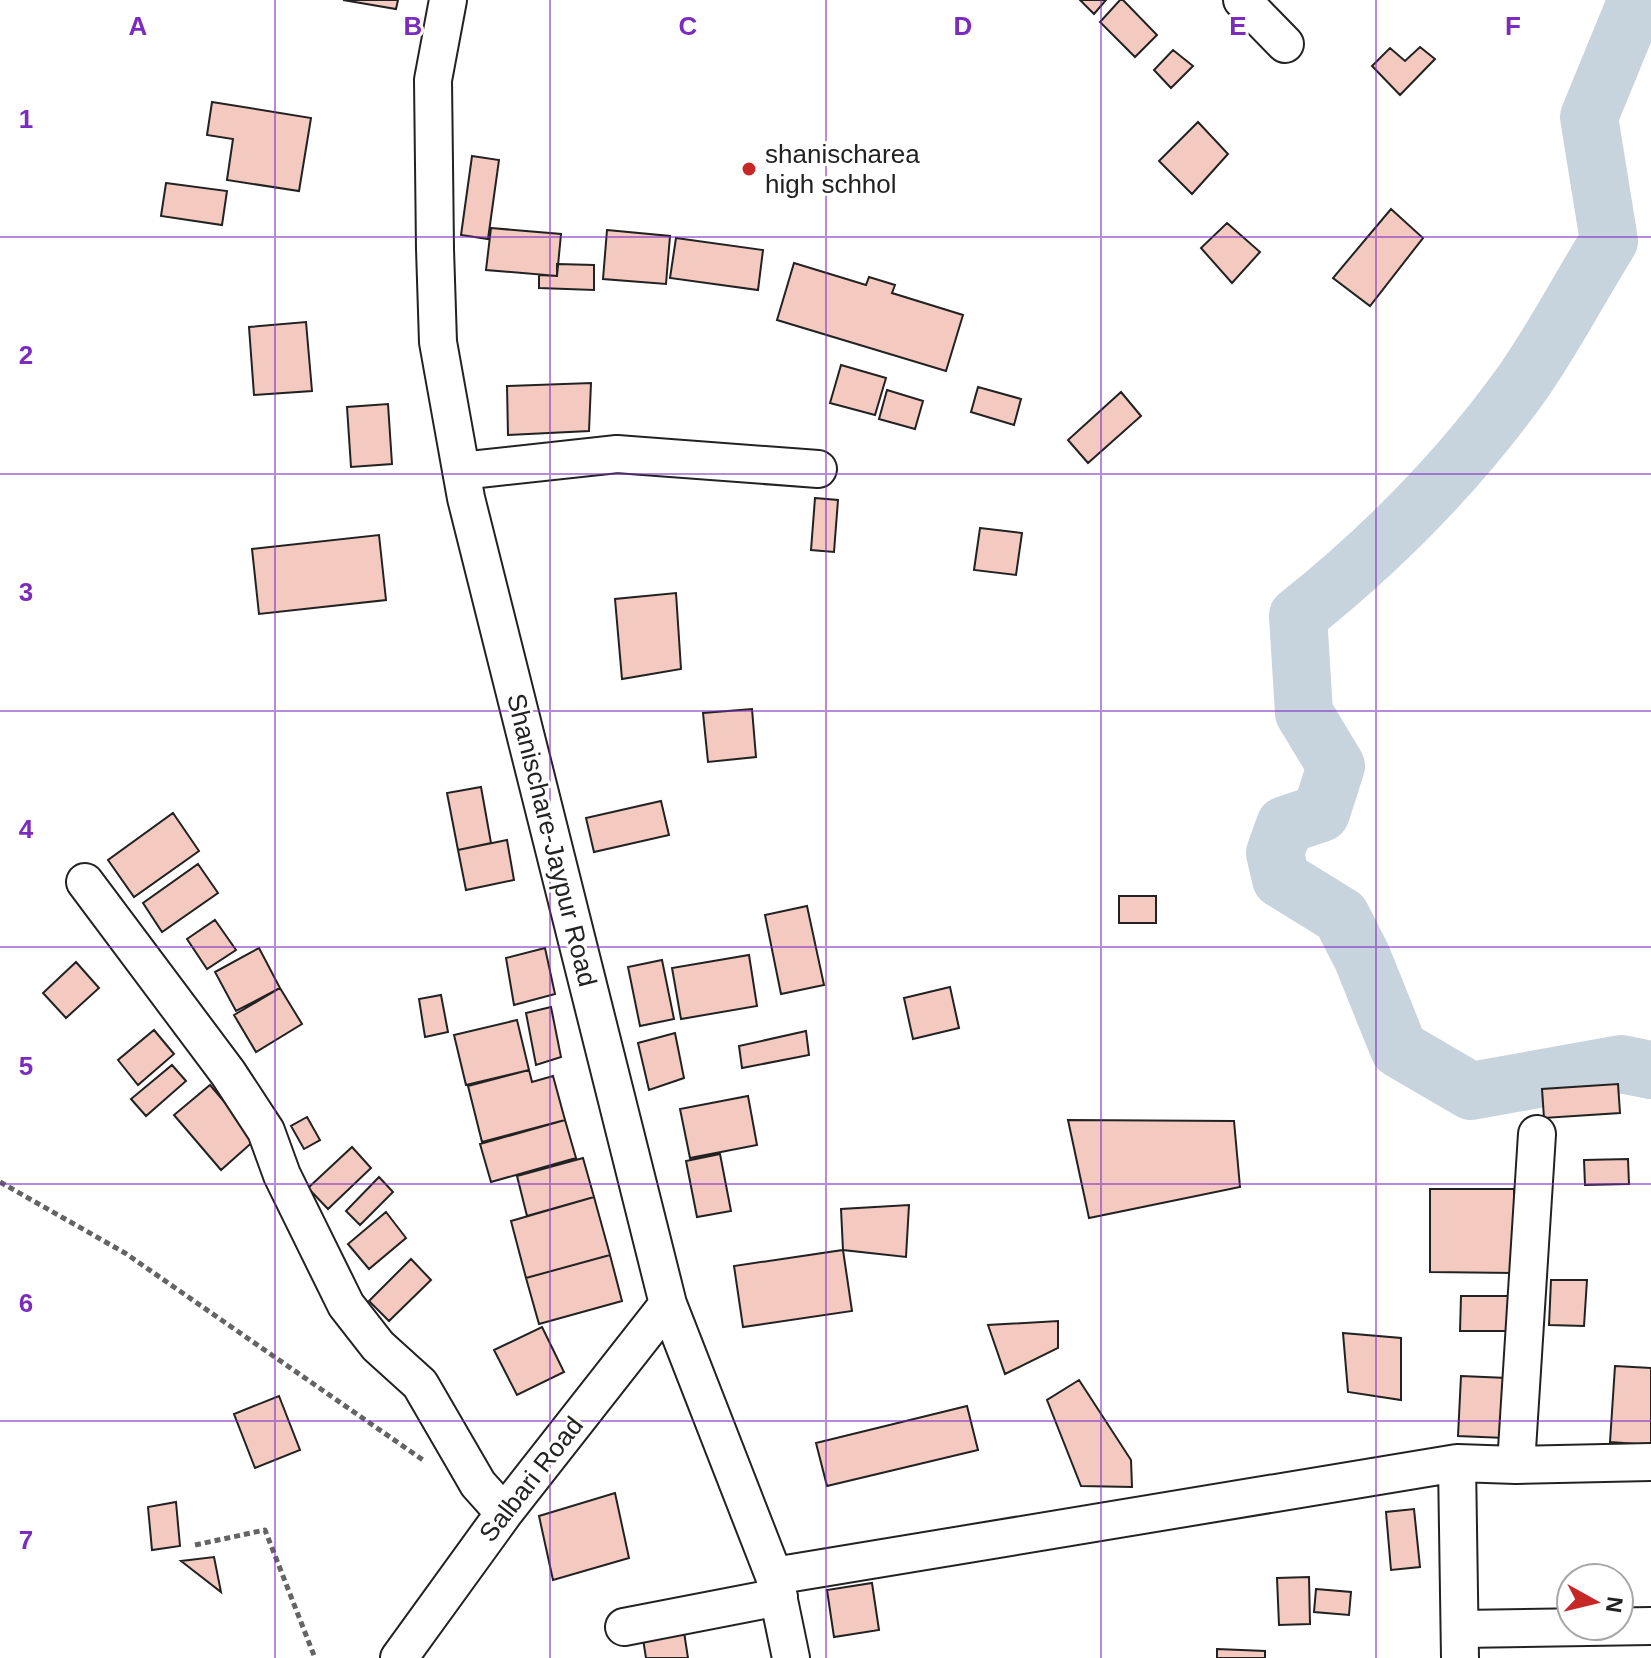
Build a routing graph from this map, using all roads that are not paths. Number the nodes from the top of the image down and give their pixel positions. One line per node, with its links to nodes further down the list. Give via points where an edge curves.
1 (448, 0): 5 (street, Shanischare-Jaypur Road, via 433,80 435,249 438,342)
2 (1242, 0): 3 (street)
3 (1285, 44)
4 (818, 469): 5 (street, via 617,454)
5 (461, 471): 8 (street, Shanischare-Jaypur Road)
6 (85, 882): 12 (street, via 266,1131 346,1305 378,1346 420,1384 478,1484)
7 (1537, 1134): 11 (street)
8 (668, 1304): 12 (street, Salbari Road); 13 (street, Shanischare-Jaypur Road)
9 (1651, 1462): 11 (street)
10 (1457, 1463): 11 (street); 13 (street); 16 (street)
11 (1516, 1465)
12 (504, 1513): 17 (street, Salbari Road)
13 (777, 1586): 15 (street); 18 (street, Shanischare-Jaypur Road)
14 (1651, 1626): 16 (street)
15 (624, 1627)
16 (1460, 1644)
17 (399, 1658)
18 (791, 1658)

